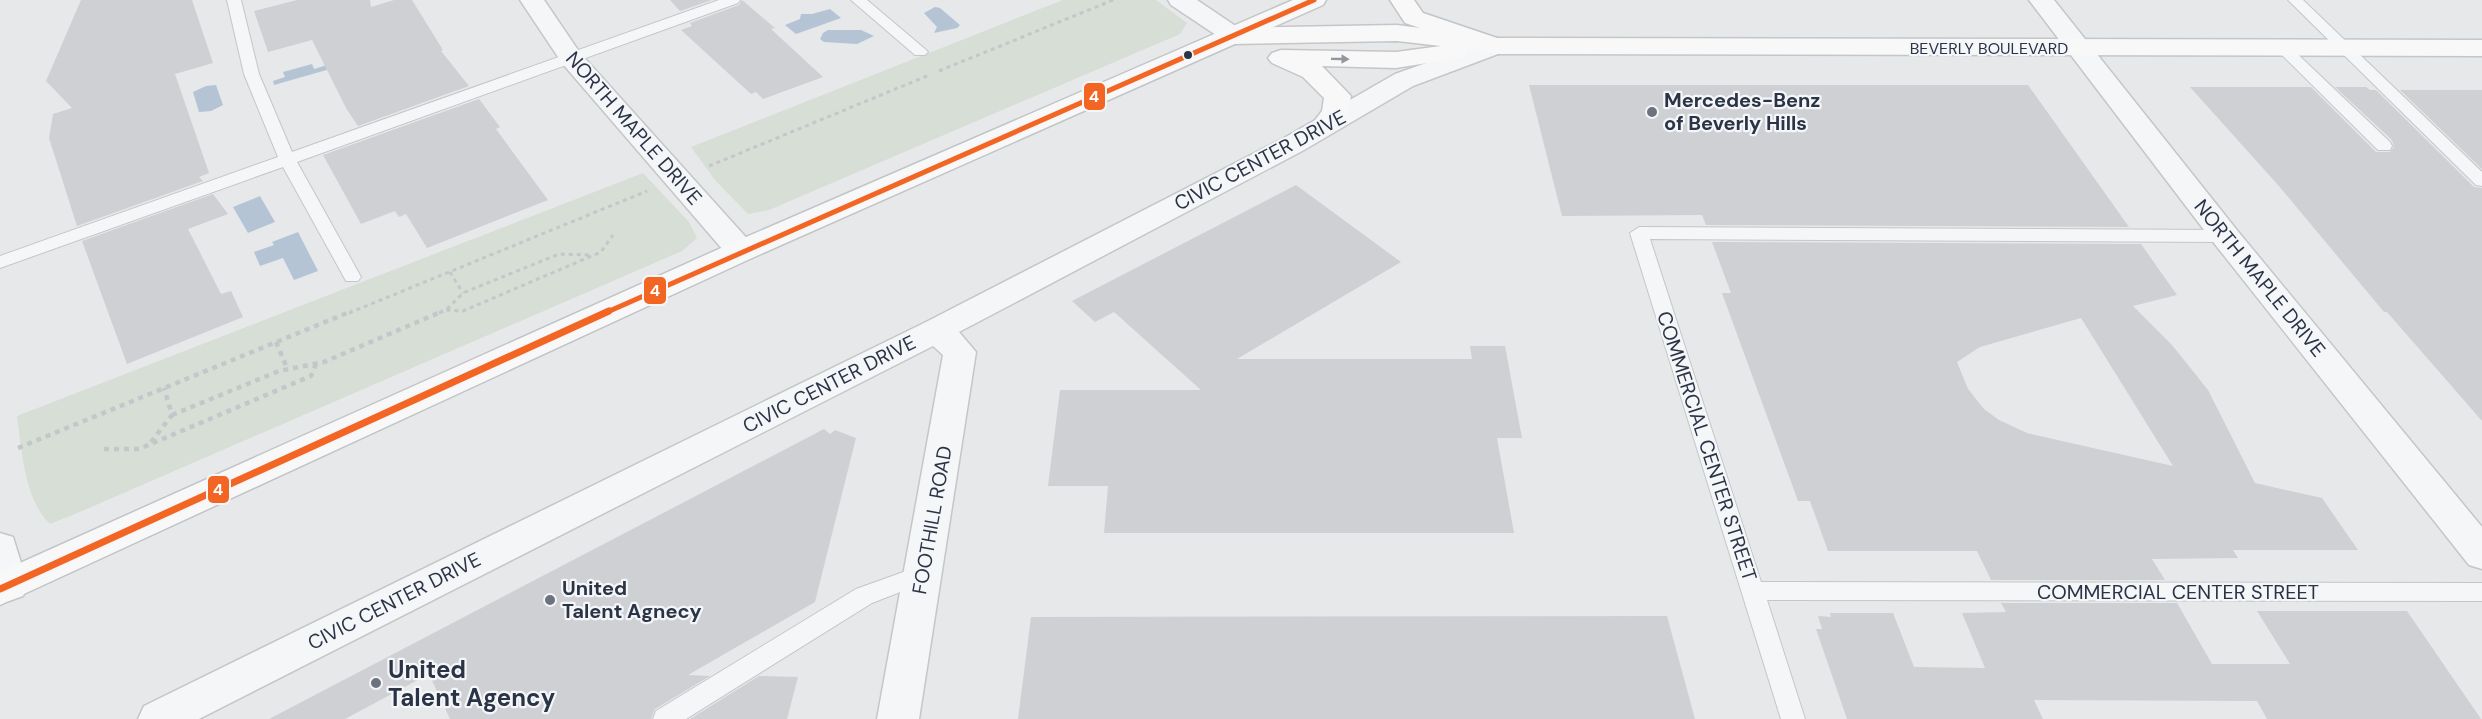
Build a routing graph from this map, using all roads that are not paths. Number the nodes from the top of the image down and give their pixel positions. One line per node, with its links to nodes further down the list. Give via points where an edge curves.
1 (234, 0): 21 (lane, via 256,88)
2 (532, 0): 17 (street, NORTH MAPLE DRIVE)
3 (733, 0): 17 (lane)
4 (858, 0): 16 (lane)
5 (1180, 0): 10 (street)
6 (1314, 0): 10 (main road)
7 (1402, 0): 11 (main road, via 1414,18)
8 (2041, 0): 12 (street, NORTH MAPLE DRIVE)
9 (2295, 0): 15 (lane)
10 (1234, 36): 11 (main road, BEVERLY BOULEVARD, via 1397,33); 18 (main road, BEVERLY BOULEVARD); 24 (main road)
11 (1497, 46): 12 (main road, BEVERLY BOULEVARD); 18 (main road, BEVERLY BOULEVARD, one-way to 11, via 1396,60); 19 (street, via 1441,83 1386,111 1354,125)
12 (2080, 48): 13 (main road, BEVERLY BOULEVARD); 23 (street, NORTH MAPLE DRIVE)
13 (2283, 48): 15 (main road, BEVERLY BOULEVARD); 20 (lane)
14 (2482, 48): 15 (main road, BEVERLY BOULEVARD)
15 (2346, 49): 22 (lane)
16 (920, 52)
17 (571, 58): 21 (lane); 24 (street, NORTH MAPLE DRIVE)
18 (1281, 58): 19 (main road, via 1312,71 1338,96 1335,112)
19 (1323, 128): 27 (street, CIVIC CENTER DRIVE)
20 (2384, 146)
21 (286, 160): 25 (lane); 26 (lane)
22 (2482, 181)
23 (2225, 236): 29 (street, NORTH MAPLE DRIVE); 32 (lane, COMMERCIAL CENTER STREET, via 1640,233)
24 (741, 251): 31 (main road)
25 (0, 262)
26 (352, 277)
27 (937, 330): 30 (street, FOOTHILL ROAD, via 960,352); 34 (street, CIVIC CENTER DRIVE)
28 (0, 548): 31 (street)
29 (2482, 554)
30 (923, 574): 35 (lane, via 864,596); 36 (street, FOOTHILL ROAD)
31 (5, 587)
32 (1754, 591): 33 (lane, COMMERCIAL CENTER STREET); 37 (lane)
33 (2482, 592)
34 (159, 719)
35 (665, 719)
36 (898, 719)
37 (1794, 719)

